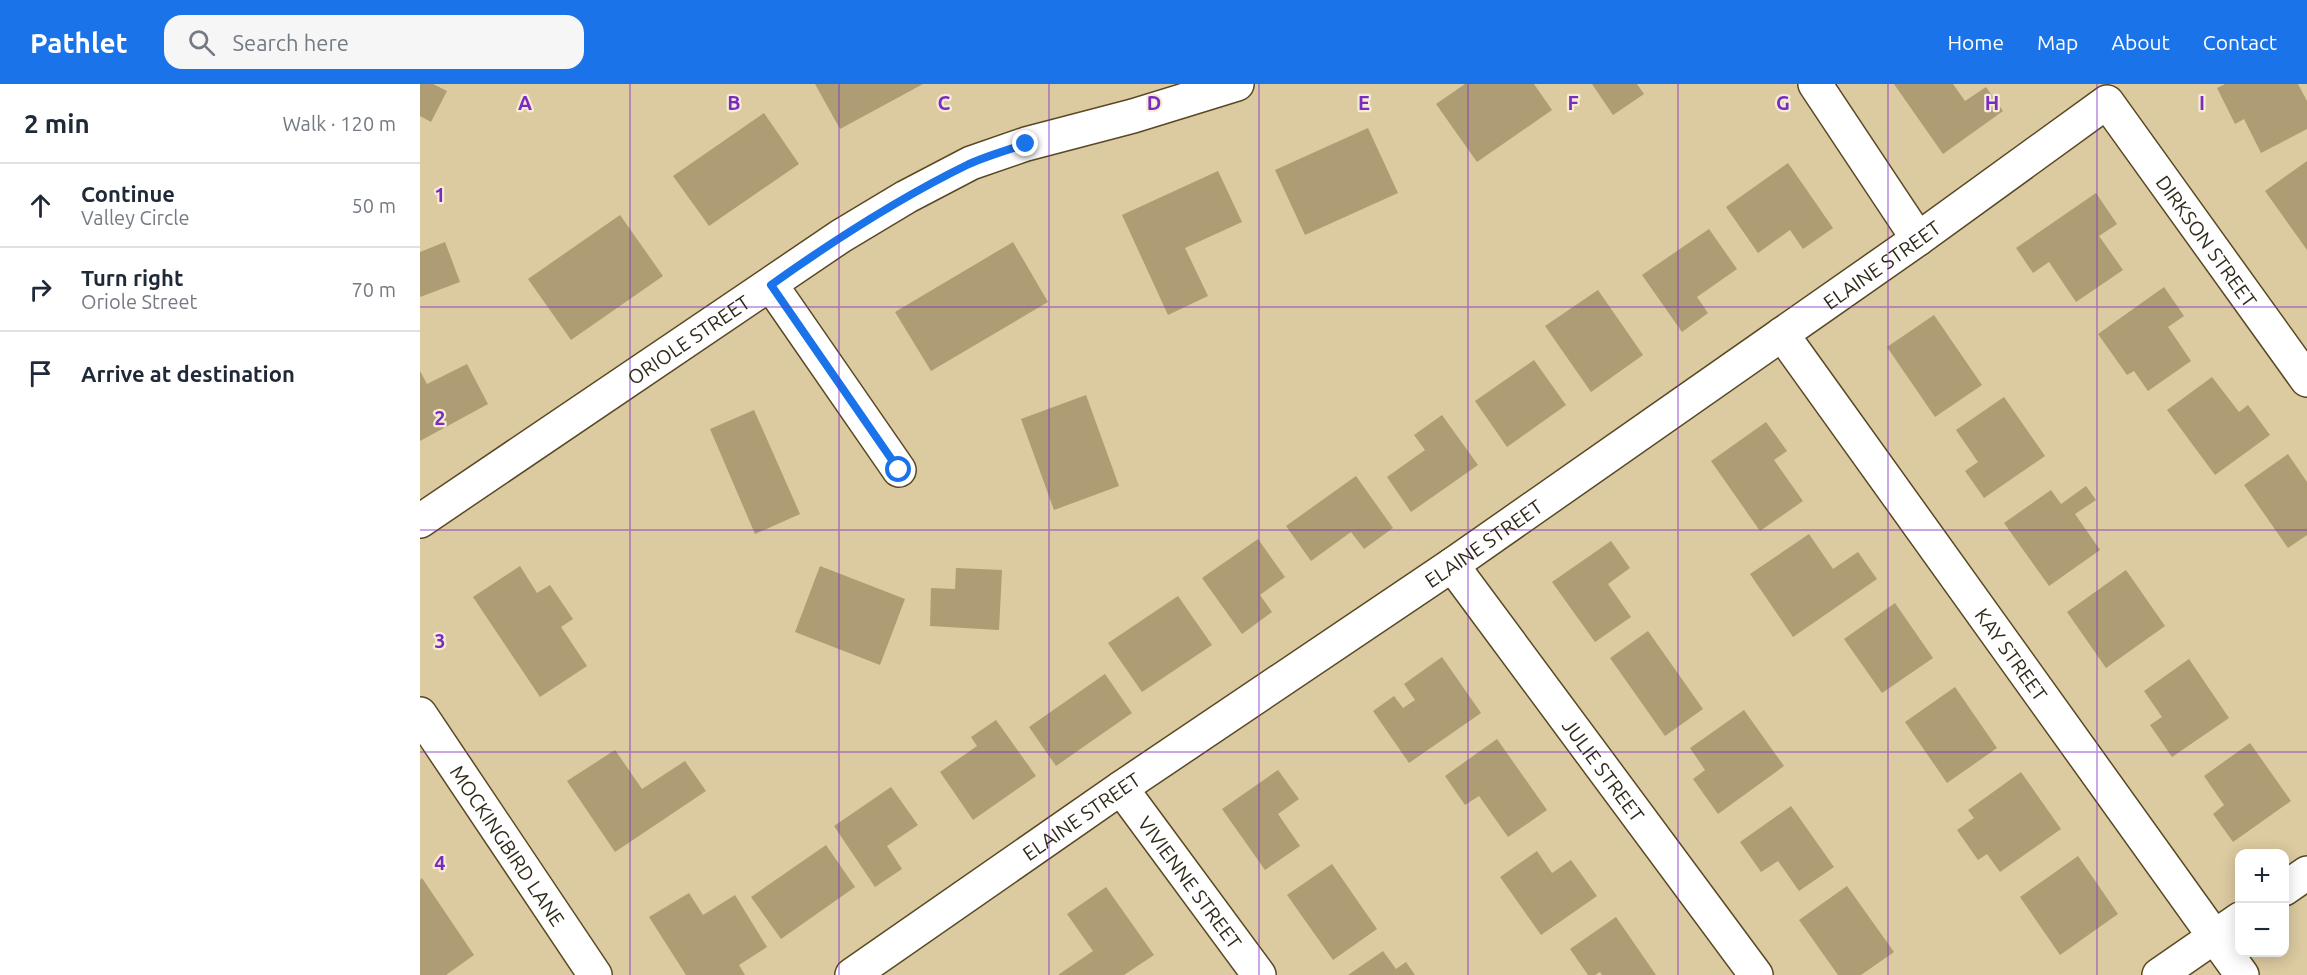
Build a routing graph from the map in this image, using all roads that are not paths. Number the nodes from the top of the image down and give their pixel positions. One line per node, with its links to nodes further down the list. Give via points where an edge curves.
1 (1237, 84): 5 (street, ORIOLE STREET, via 971,163 841,236)
2 (1815, 84): 4 (street)
3 (2107, 102): 4 (street, ELAINE STREET); 7 (street, DIRKSON STREET)
4 (1918, 239): 6 (street, ELAINE STREET)
5 (771, 285): 8 (street); 9 (street, ORIOLE STREET)
6 (1782, 334): 10 (street, ELAINE STREET); 15 (street, KAY STREET)
7 (2307, 380)
8 (899, 470)
9 (420, 521)
10 (1452, 565): 12 (street, ELAINE STREET); 19 (street, JULIE STREET)
11 (420, 714): 16 (street, MOCKINGBIRD LANE)
12 (1121, 788): 17 (street, ELAINE STREET); 18 (street, VIVIENNE STREET)
13 (2307, 873): 14 (street)
14 (2289, 886)
15 (2227, 928): 20 (street); 21 (street, KAY STREET)
16 (595, 975)
17 (852, 975)
18 (1259, 975)
19 (1756, 975)
20 (2159, 975)
21 (2242, 975)

